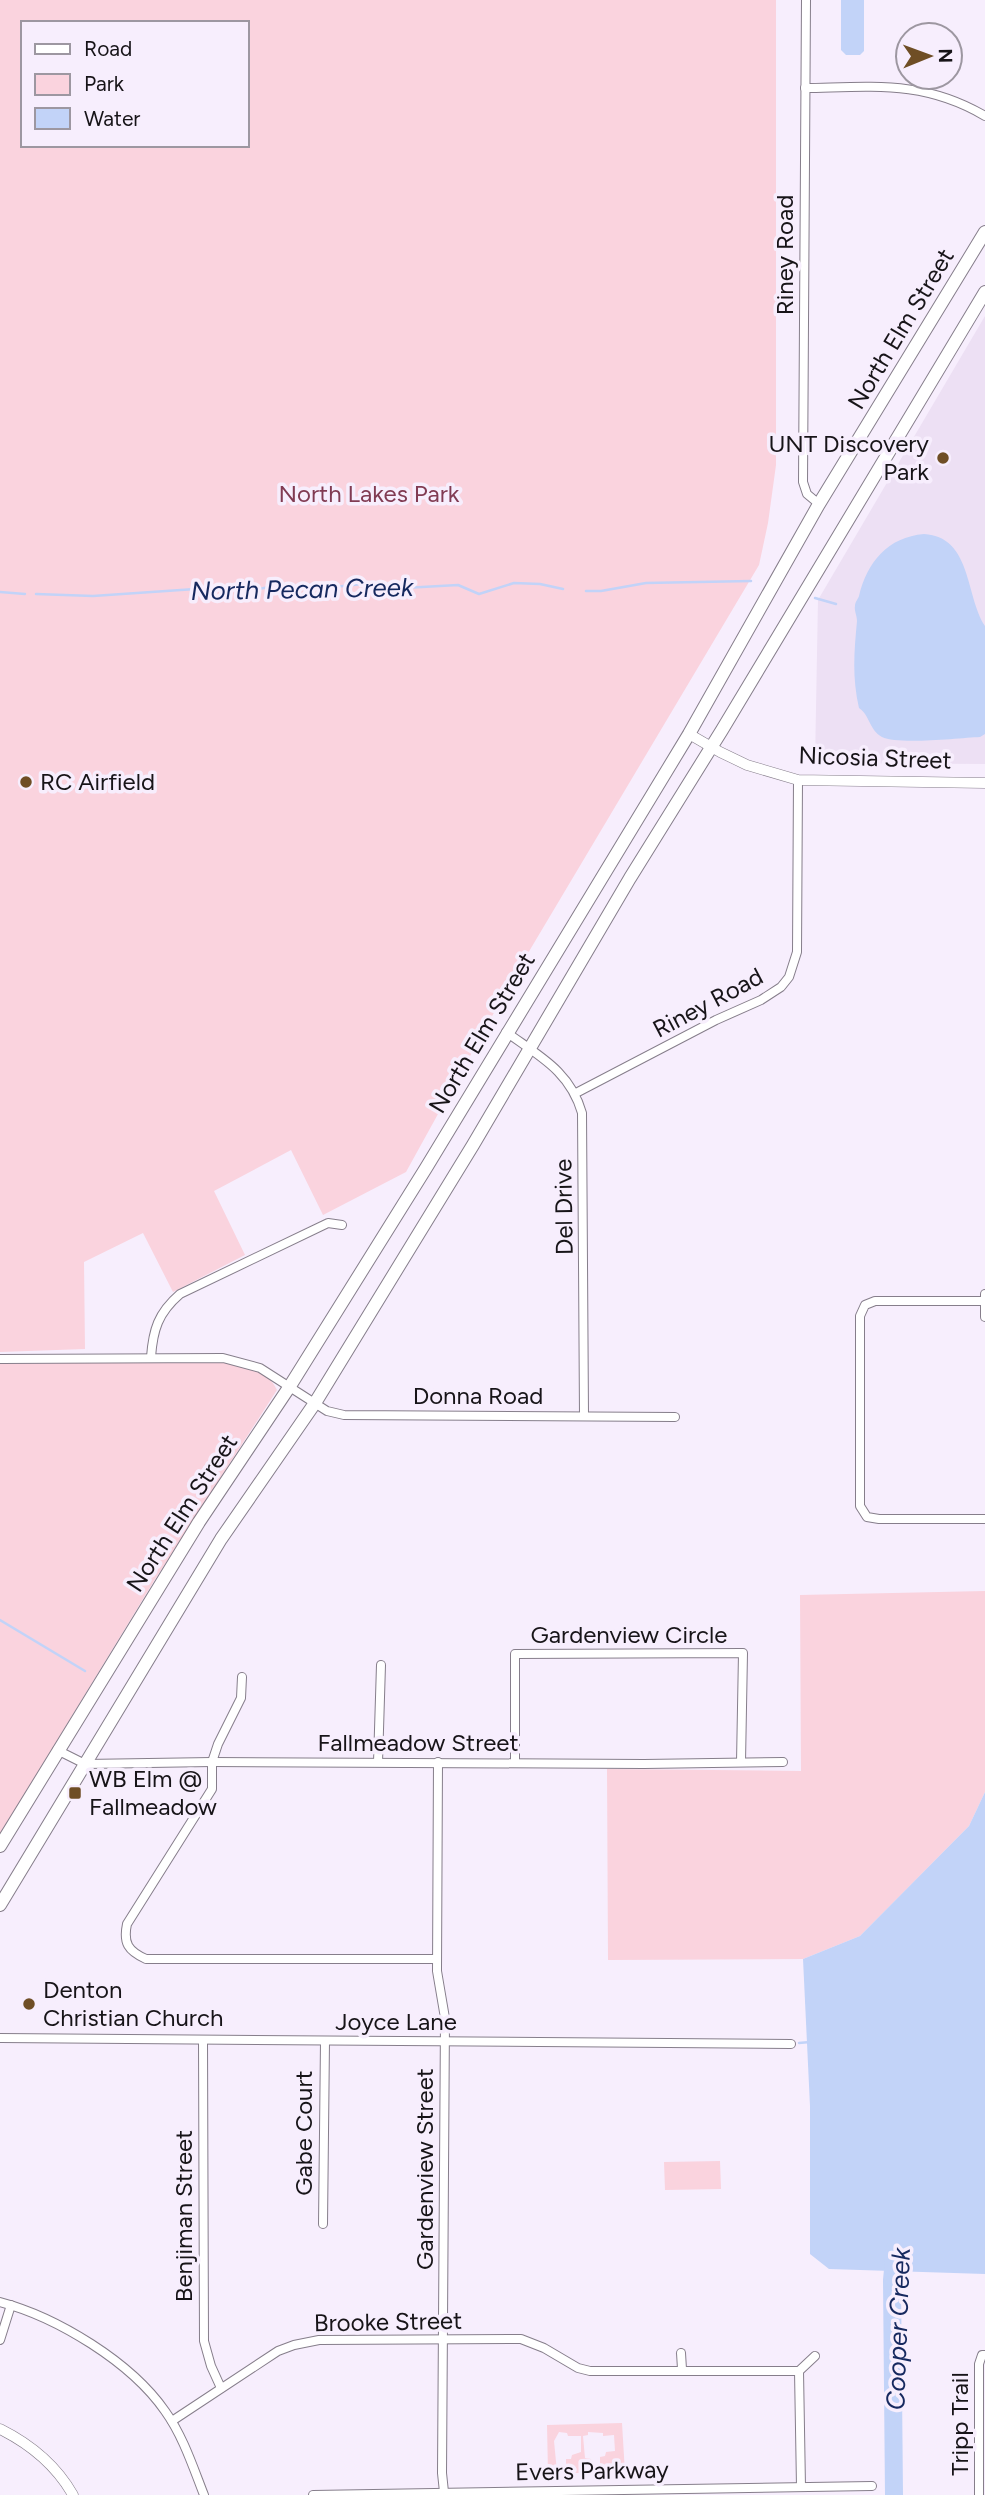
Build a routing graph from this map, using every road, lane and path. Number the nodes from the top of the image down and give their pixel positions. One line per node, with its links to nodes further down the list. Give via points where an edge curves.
1 (806, 0): 2 (street, Riney Road)
2 (805, 88): 3 (street, via 901,87 934,92); 6 (street, Riney Road, via 803,482 807,494)
3 (985, 116)
4 (985, 232): 6 (main road, North Elm Street)
5 (985, 292): 8 (main road, North Elm Street)
6 (819, 504): 7 (main road, North Elm Street)
7 (689, 734): 8 (street, Nicosia Street); 11 (main road, North Elm Street)
8 (712, 747): 9 (street, Nicosia Street, via 747,765); 12 (main road, North Elm Street)
9 (798, 780): 10 (street, Nicosia Street); 13 (street, Riney Road, via 797,951 789,977 761,1000)
10 (985, 783)
11 (506, 1032): 12 (street); 20 (main road, North Elm Street)
12 (530, 1050): 13 (street, via 550,1063); 21 (main road, North Elm Street)
13 (576, 1093): 22 (street, Del Drive, via 582,1113)
14 (342, 1225): 18 (street, via 328,1223 180,1294 160,1317)
15 (985, 1294): 16 (street)
16 (985, 1301): 17 (street); 24 (street, via 875,1301 865,1305 860,1316 860,1506 866,1517)
17 (985, 1317)
18 (151, 1357): 19 (street); 20 (street, via 230,1359 260,1368)
19 (0, 1359)
20 (290, 1386): 21 (street, Donna Road); 27 (main road, North Elm Street, via 198,1522)
21 (315, 1403): 22 (street, Donna Road, via 332,1412 357,1415); 34 (main road, North Elm Street, via 221,1539)
22 (584, 1415): 23 (street, Donna Road)
23 (675, 1417)
24 (985, 1519)
25 (382, 1665): 29 (street)
26 (242, 1677): 28 (street, via 241,1698)
27 (57, 1751): 34 (street, Fallmeadow Street); 35 (main road, North Elm Street)
28 (212, 1762): 29 (street, Fallmeadow Street); 34 (street, Fallmeadow Street); 37 (street, via 212,1789 127,1924 127,1947 146,1959)
29 (378, 1762): 30 (street, Fallmeadow Street)
30 (438, 1762): 31 (street, Fallmeadow Street); 37 (street, Gardenview Street)
31 (515, 1762): 32 (street, Fallmeadow Street); 32 (street, Gardenview Circle, via 515,1654 743,1653)
32 (741, 1762): 33 (street, Fallmeadow Street)
33 (783, 1762)
34 (85, 1764): 36 (main road, North Elm Street)
35 (0, 1846)
36 (0, 1905)
37 (437, 1959): 41 (street, Gardenview Street)
38 (0, 2038): 39 (street, Joyce Lane)
39 (203, 2040): 40 (street, Joyce Lane); 53 (street, Benjiman Street, via 204,2341)
40 (325, 2041): 41 (street, Joyce Lane); 43 (street, Gabe Court)
41 (445, 2042): 42 (street, Joyce Lane); 47 (street, Gardenview Street)
42 (791, 2044)
43 (323, 2224)
44 (0, 2302): 45 (street)
45 (11, 2305): 46 (street); 54 (street, via 72,2332 114,2361 148,2390)
46 (0, 2340)
47 (443, 2340): 51 (street, Brooke Street, via 522,2339 544,2348 577,2372); 53 (street, Brooke Street, via 319,2340 294,2345); 59 (street, Gardenview Street)
48 (681, 2353): 51 (street)
49 (984, 2355): 63 (street, Tripp Trail, via 979,2364)
50 (815, 2356): 52 (street)
51 (682, 2370): 52 (street, Brooke Street)
52 (799, 2371): 57 (street)
53 (221, 2388): 54 (street, Brooke Street)
54 (172, 2421): 61 (street)
55 (0, 2429): 60 (street, via 35,2450 58,2471)
56 (872, 2486): 57 (street, Evers Parkway)
57 (801, 2487): 58 (street, Evers Parkway)
58 (723, 2491): 59 (street, Evers Parkway)
59 (444, 2492): 62 (street, Evers Parkway)
60 (74, 2495)
61 (204, 2495)
62 (313, 2495)
63 (979, 2495)

